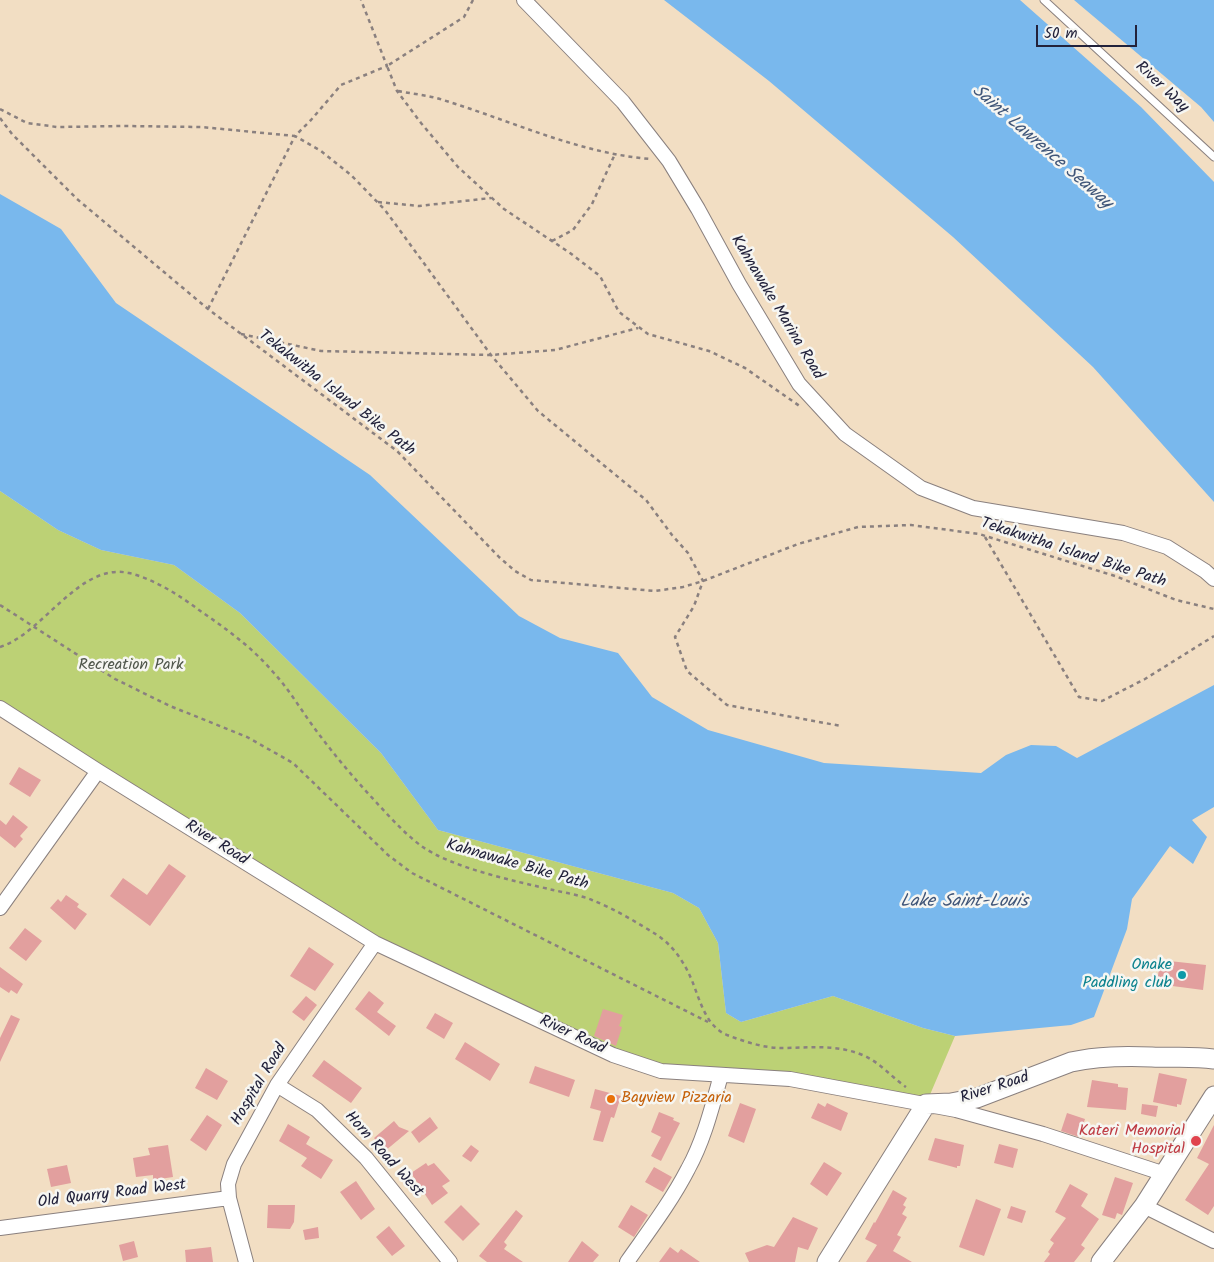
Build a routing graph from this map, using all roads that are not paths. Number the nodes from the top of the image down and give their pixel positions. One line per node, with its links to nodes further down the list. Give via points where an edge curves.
1 (524, 0): 4 (street, Kahnawake Marina Road, via 623,102 669,161 799,384 845,434 921,488 964,505 1123,533 1167,547)
2 (1044, 0): 3 (lane, River Way)
3 (1214, 157)
4 (1214, 579)
5 (0, 708): 6 (street, River Road)
6 (98, 771): 7 (street); 8 (street, River Road)
7 (0, 908)
8 (375, 943): 10 (street, River Road, via 613,1055 661,1071); 11 (street, Hospital Road)
9 (1214, 1059): 13 (street, River Road, via 1121,1056 1085,1059 977,1098)
10 (721, 1075): 13 (street, River Road, via 790,1079); 21 (street, via 707,1125 689,1168)
11 (277, 1085): 15 (street, Hospital Road, via 234,1164 228,1184); 20 (street, Horn Road West, via 317,1110 366,1158)
12 (1214, 1096): 14 (street)
13 (926, 1104): 14 (street, via 1043,1134); 22 (street)
14 (1165, 1174): 16 (street)
15 (229, 1198): 17 (street, Old Quarry Road West); 19 (street, Hospital Road)
16 (1144, 1206): 18 (street); 23 (street)
17 (0, 1228)
18 (1214, 1242)
19 (246, 1262)
20 (450, 1262)
21 (627, 1262)
22 (827, 1262)
23 (1101, 1262)

